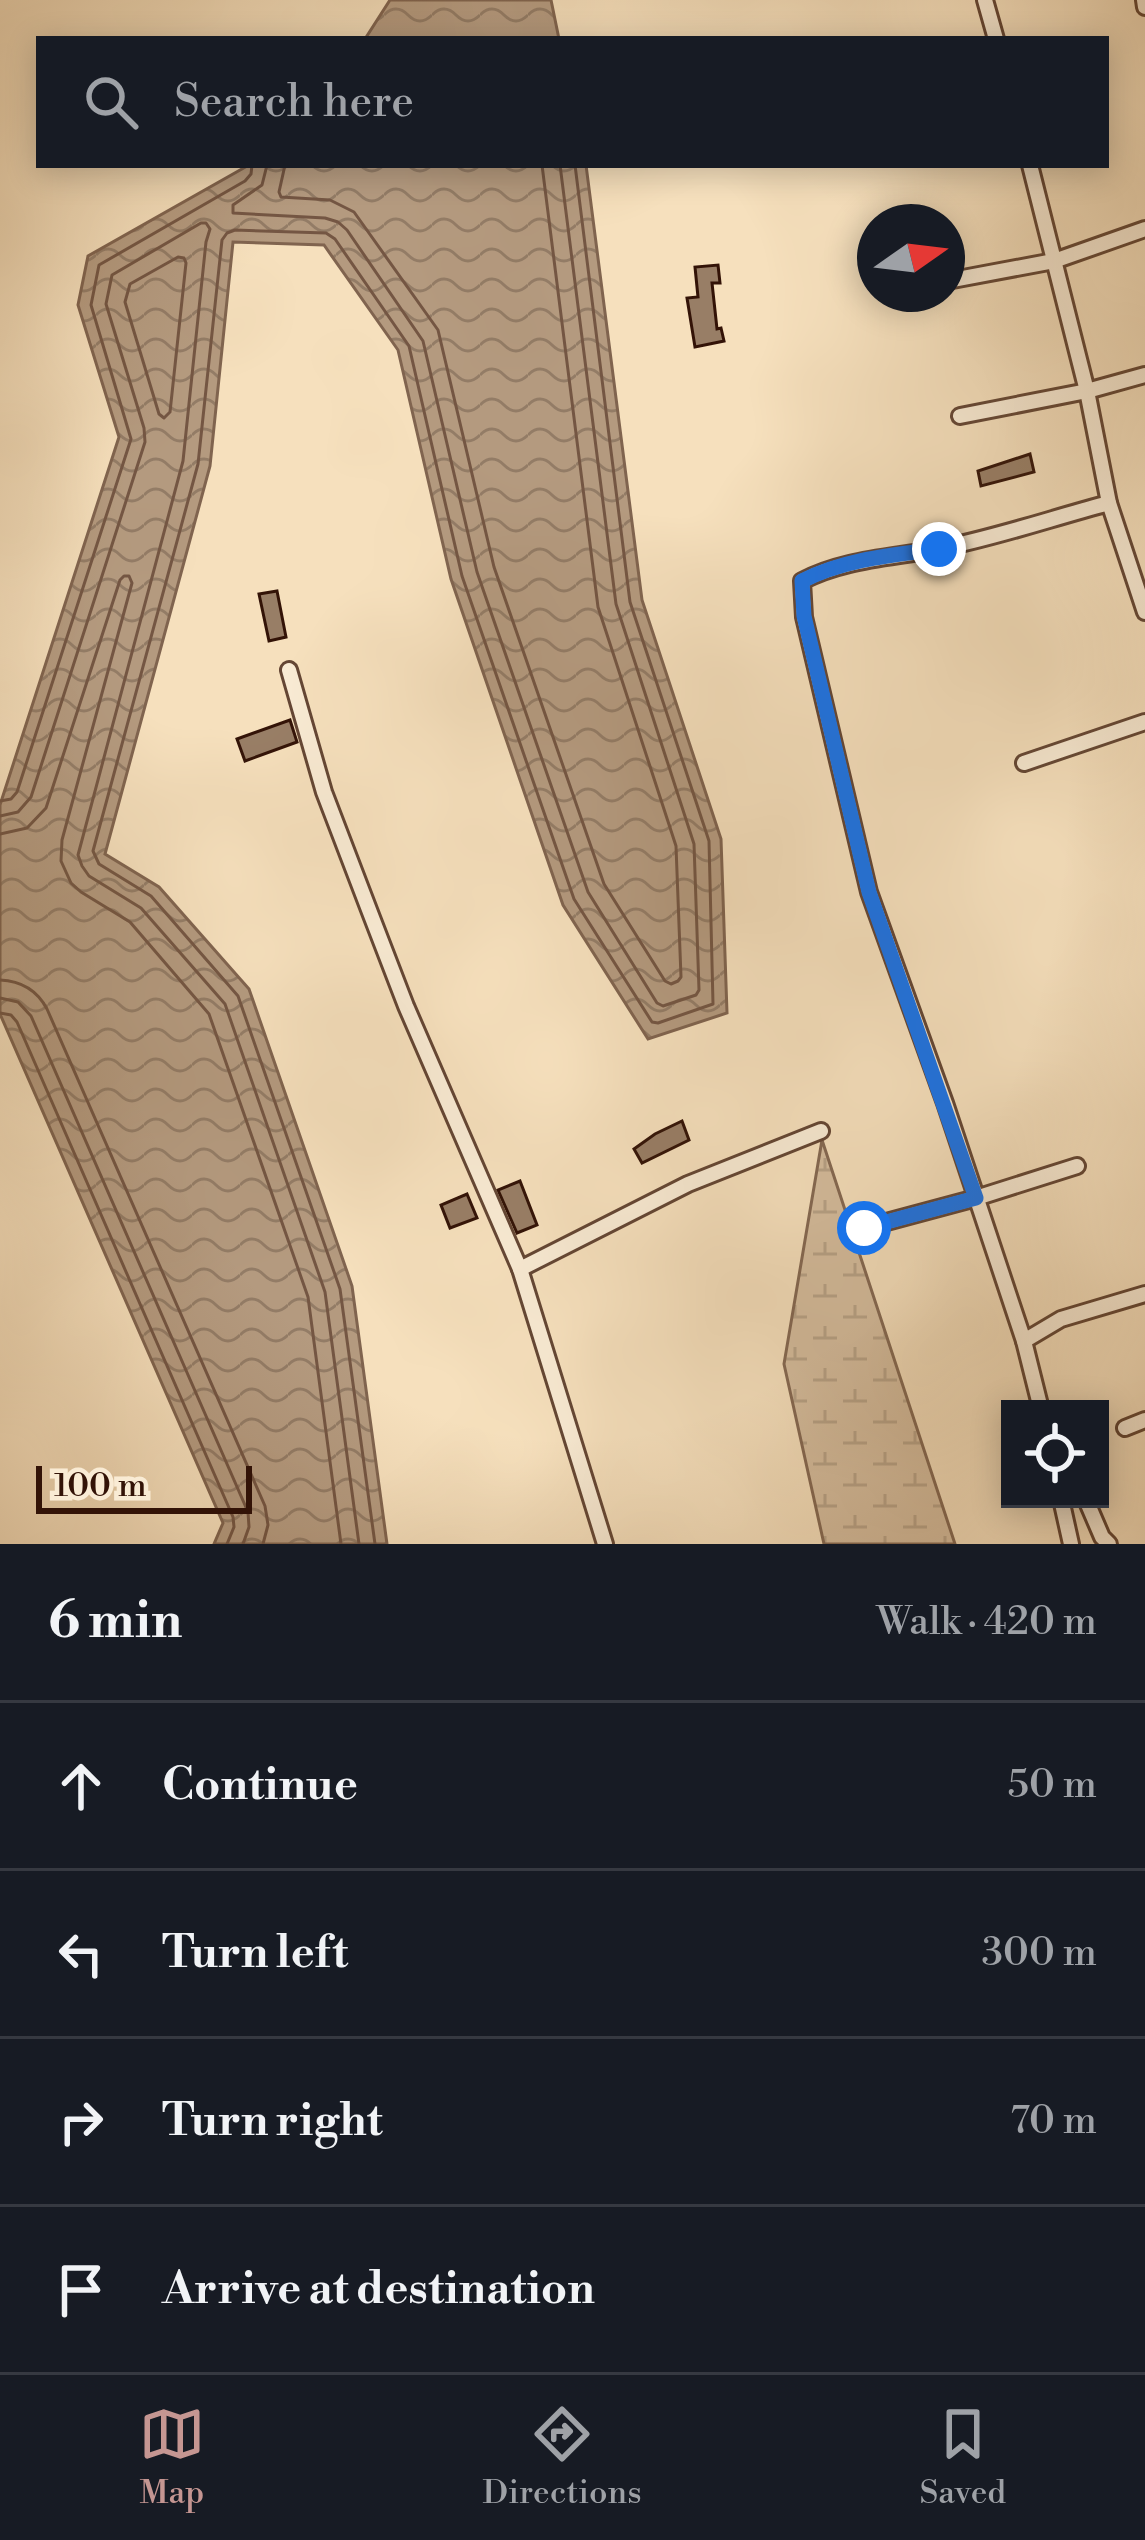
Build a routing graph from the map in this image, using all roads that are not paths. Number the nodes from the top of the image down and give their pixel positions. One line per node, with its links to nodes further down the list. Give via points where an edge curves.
1 (985, 0): 2 (street)
2 (995, 36)
3 (1031, 168): 5 (street)
4 (1145, 229): 5 (street)
5 (1054, 261): 6 (street); 8 (street)
6 (965, 278)
7 (1145, 375): 8 (street)
8 (1087, 391): 9 (street); 10 (street)
9 (960, 416)
10 (1109, 503): 11 (street); 17 (street, via 939,549 824,569 802,581 869,892)
11 (1145, 612)
12 (289, 670): 19 (street, via 378,934)
13 (1145, 722): 14 (street)
14 (1024, 763)
15 (821, 1131): 19 (street, via 688,1184)
16 (1077, 1166): 17 (street)
17 (976, 1198): 18 (street); 21 (street)
18 (864, 1228)
19 (520, 1269): 27 (street)
20 (1145, 1294): 21 (street, via 1061,1319)
21 (1024, 1341): 22 (street)
22 (1039, 1400)
23 (1145, 1420): 24 (street)
24 (1125, 1428)
25 (1063, 1508): 28 (street)
26 (1090, 1508): 29 (street)
27 (605, 1544)
28 (1071, 1544)
29 (1109, 1544)

